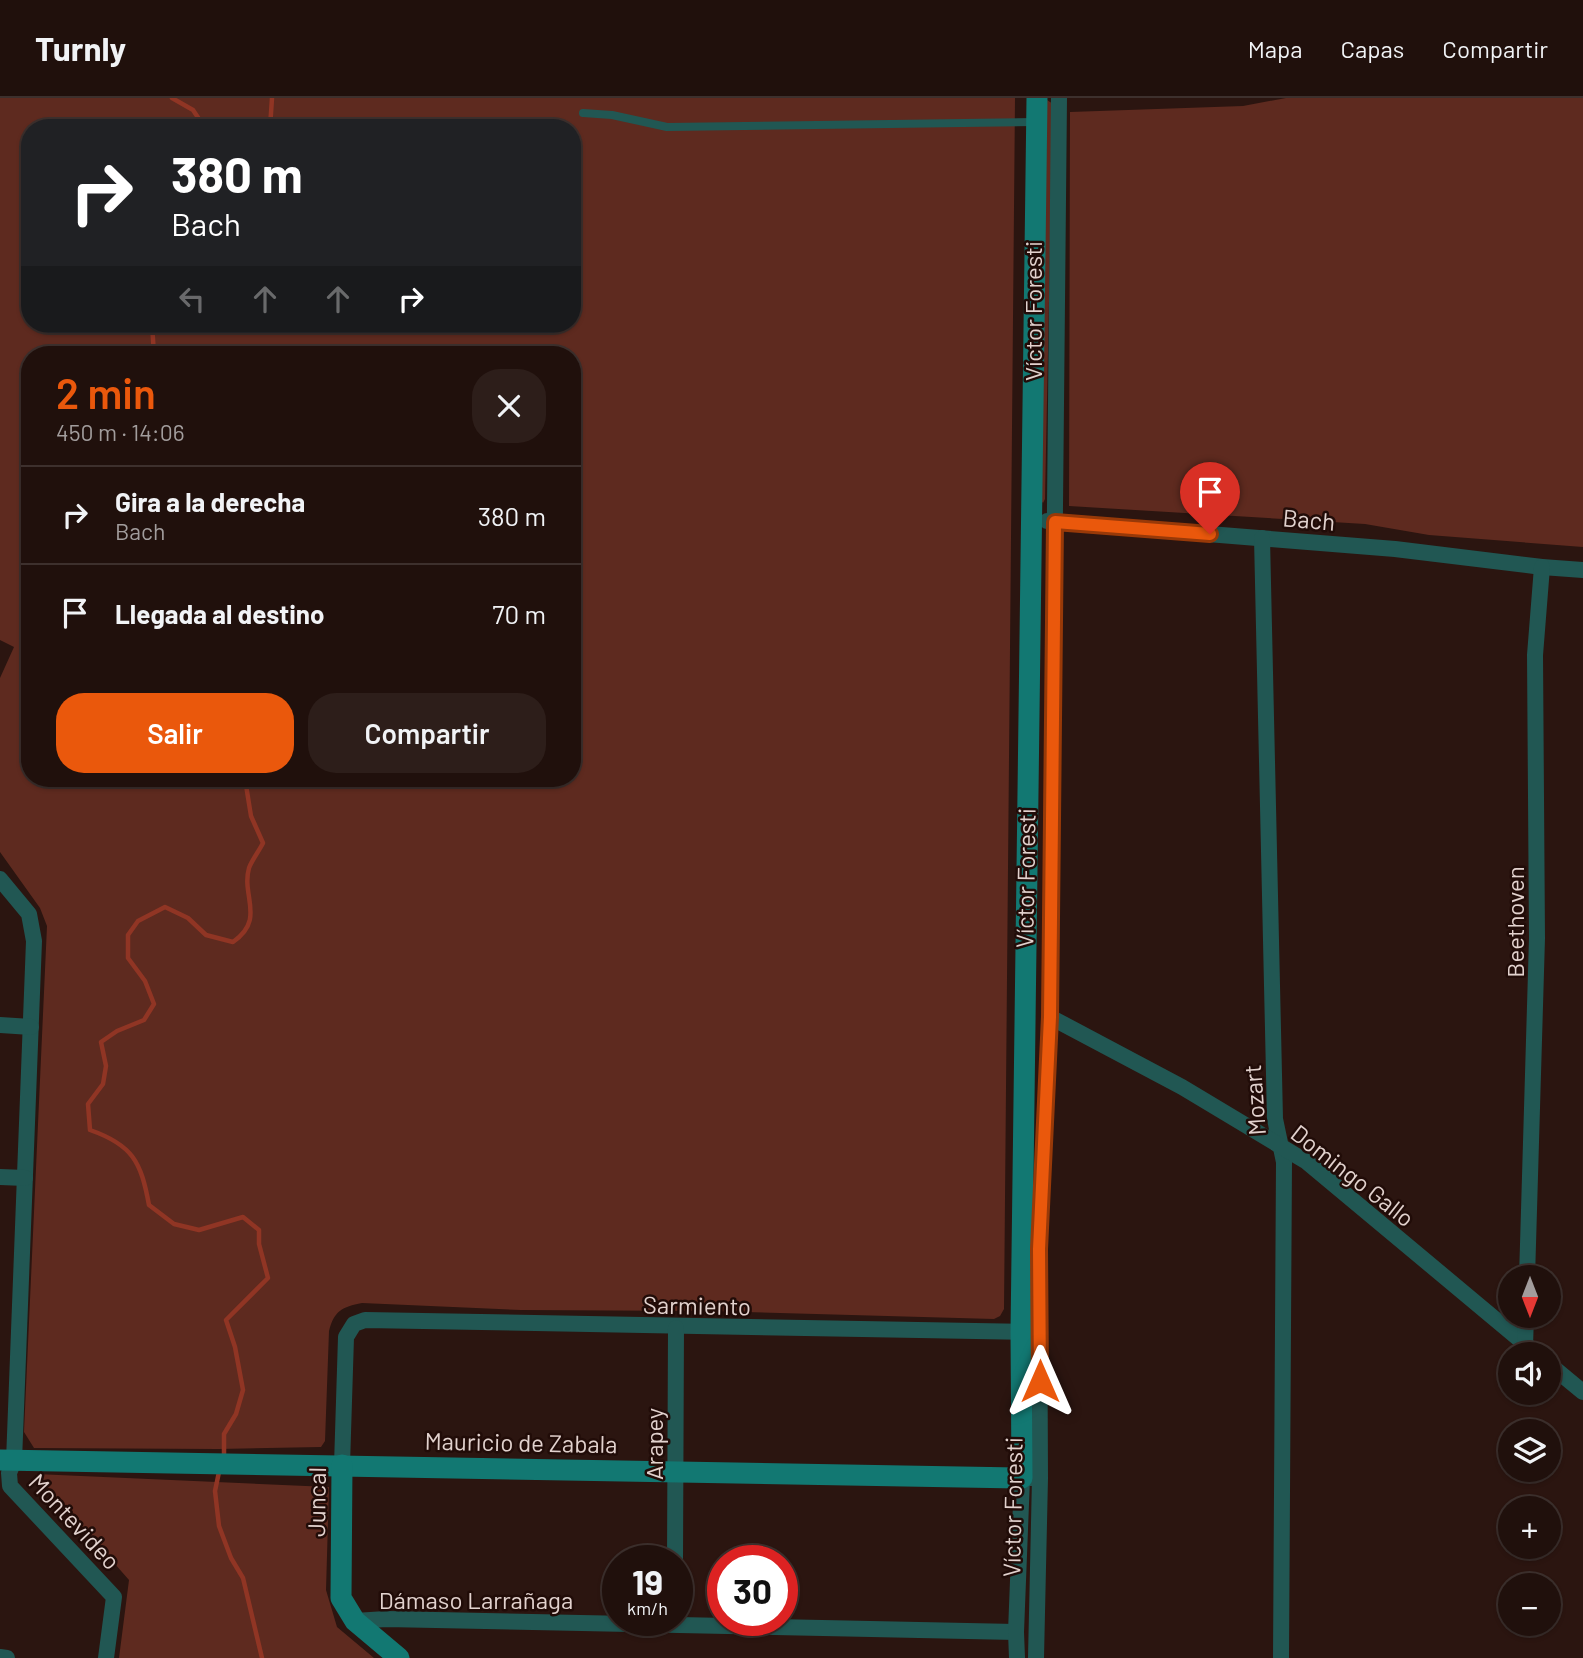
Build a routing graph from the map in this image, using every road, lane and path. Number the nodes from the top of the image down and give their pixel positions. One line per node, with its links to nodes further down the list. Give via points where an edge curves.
1 (1037, 98): 4 (street, Víctor Foresti)
2 (1059, 98): 6 (street, Víctor Foresti)
3 (583, 113): 4 (lane, via 667,127)
4 (1035, 122): 5 (street, Víctor Foresti)
5 (1031, 520): 6 (street, Bach); 20 (street, Víctor Foresti)
6 (1055, 522): 7 (street, Bach); 11 (street, Víctor Foresti)
7 (1262, 538): 8 (street, Bach); 14 (street, Mozart, via 1275,1119)
8 (1542, 567): 9 (street, Bach); 17 (street, Beethoven, via 1535,655 1537,939)
9 (1583, 570)
10 (0, 879): 13 (street, Montevideo, via 29,914 32,926)
11 (1050, 1017): 14 (street, Domingo Gallo, via 1182,1087); 20 (street, Víctor Foresti, via 1039,1249)
12 (0, 1025): 13 (street)
13 (31, 1027): 16 (street, Montevideo)
14 (1280, 1146): 21 (street, Domingo Gallo, via 1307,1162); 39 (street, Mozart, via 1284,1162)
15 (0, 1177): 16 (street)
16 (25, 1178): 24 (street, Montevideo)
17 (1527, 1265)
18 (354, 1324): 19 (street, Sarmiento, via 387,1320); 25 (street, Juncal, via 346,1337)
19 (676, 1328): 20 (street, Sarmiento); 26 (street, Arapey)
20 (1030, 1332): 27 (street, Víctor Foresti)
21 (1521, 1342)
22 (1561, 1374): 23 (street)
23 (1583, 1392)
24 (7, 1461): 25 (street, Mauricio de Zabala); 35 (street, Montevideo, via 9,1486 114,1597)
25 (342, 1465): 26 (street, Mauricio de Zabala); 30 (street, Juncal, via 341,1598)
26 (676, 1471): 27 (street, Mauricio de Zabala); 28 (street, Arapey)
27 (1031, 1478): 32 (street, Víctor Foresti); 38 (street, Víctor Foresti)
28 (675, 1545)
29 (602, 1621): 30 (street, Dámaso Larrañaga)
30 (355, 1622): 36 (street, Juncal)
31 (693, 1623): 32 (street, Dámaso Larrañaga)
32 (1016, 1632): 37 (street, Víctor Foresti)
33 (0, 1657): 34 (street)
34 (7, 1658)
35 (106, 1658)
36 (399, 1658)
37 (1017, 1658)
38 (1036, 1658)
39 (1281, 1658)

